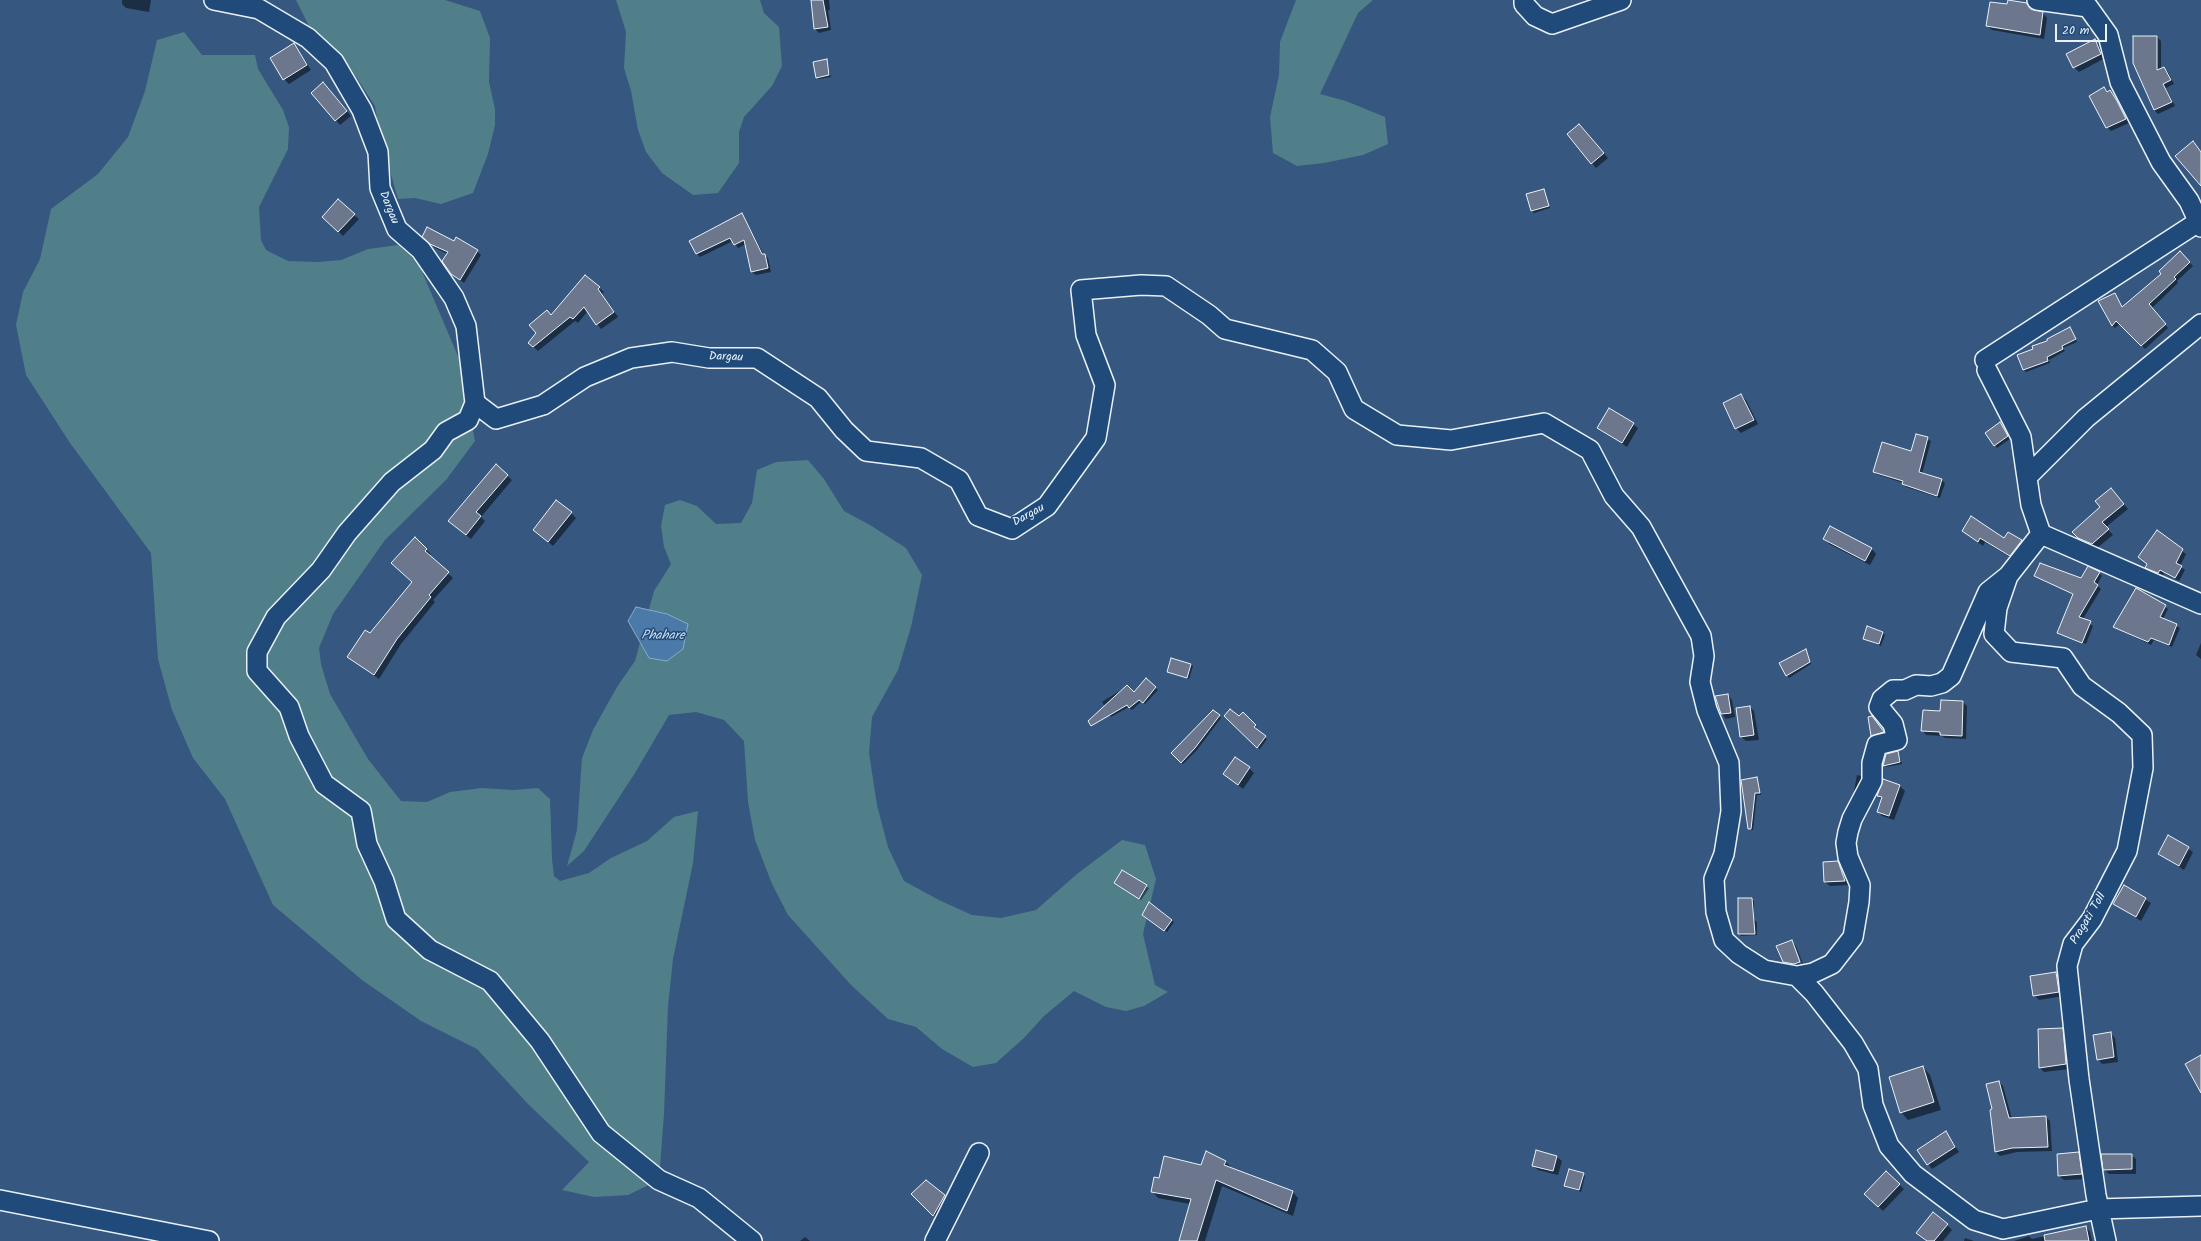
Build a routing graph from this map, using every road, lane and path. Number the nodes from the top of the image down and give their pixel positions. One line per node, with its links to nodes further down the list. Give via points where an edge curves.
1 (214, 0): 7 (street, Dargau, via 259,8 308,38 334,62 362,110 378,152 380,188 397,229 421,250 454,298 466,326)
2 (1524, 0): 3 (street, via 1524,4 1535,16 1552,24)
3 (1621, 0)
4 (2037, 0): 5 (street, via 2088,7 2108,35 2120,82 2162,162 2189,201)
5 (2200, 224): 8 (street, via 1986,365 2021,437)
6 (2201, 324): 8 (street, via 2086,418)
7 (475, 403): 12 (street, Dargau, via 496,419 509,416 543,405 585,377 631,358 672,352 709,358 757,358 818,398 844,430 866,451 921,458 959,480 978,516 1012,528 1048,506 1096,438 1104,384 1086,335 1081,290 1141,285 1166,286 1225,329 1312,350 1337,372 1354,409 1397,435 1450,440 1544,423 1590,450 1614,496 1641,527 1702,636 1704,656 1700,682 1706,710 1729,763 1731,811 1724,854 1714,879 1716,912 1724,940 1739,954 1764,970); 18 (street, via 468,420 446,432 433,450 392,482 347,533 309,583 276,617 257,652 257,671 289,707 299,736 324,784 361,811 367,844 384,880 396,919 430,950 490,981 540,1041 601,1134 659,1180 699,1198)
8 (2027, 477): 9 (street, via 2031,505)
9 (2041, 534): 10 (street); 11 (street)
10 (2008, 576): 12 (street, via 1988,592 1951,676 1942,683 1931,686 1916,685 1905,690 1893,690 1882,699 1879,707 1893,724 1897,740 1877,745 1872,763 1872,781 1848,832 1848,857 1860,885 1854,937 1832,964 1813,973); 16 (street, Pragati Toll, via 1997,608 1994,634 2011,652 2063,658 2082,686 2119,713 2142,735 2143,768 2127,851 2092,919 2073,944 2067,966 2079,1079)
11 (2199, 600)
12 (1797, 976): 16 (street, via 1853,1043 1868,1068 1873,1105 1889,1146 1913,1174 1974,1220 2003,1229)
13 (979, 1153): 19 (street)
14 (0, 1200): 17 (street)
15 (2201, 1206): 16 (street)
16 (2098, 1209): 20 (street, Pragati Toll)
17 (209, 1241)
18 (752, 1241)
19 (935, 1241)
20 (2106, 1241)

